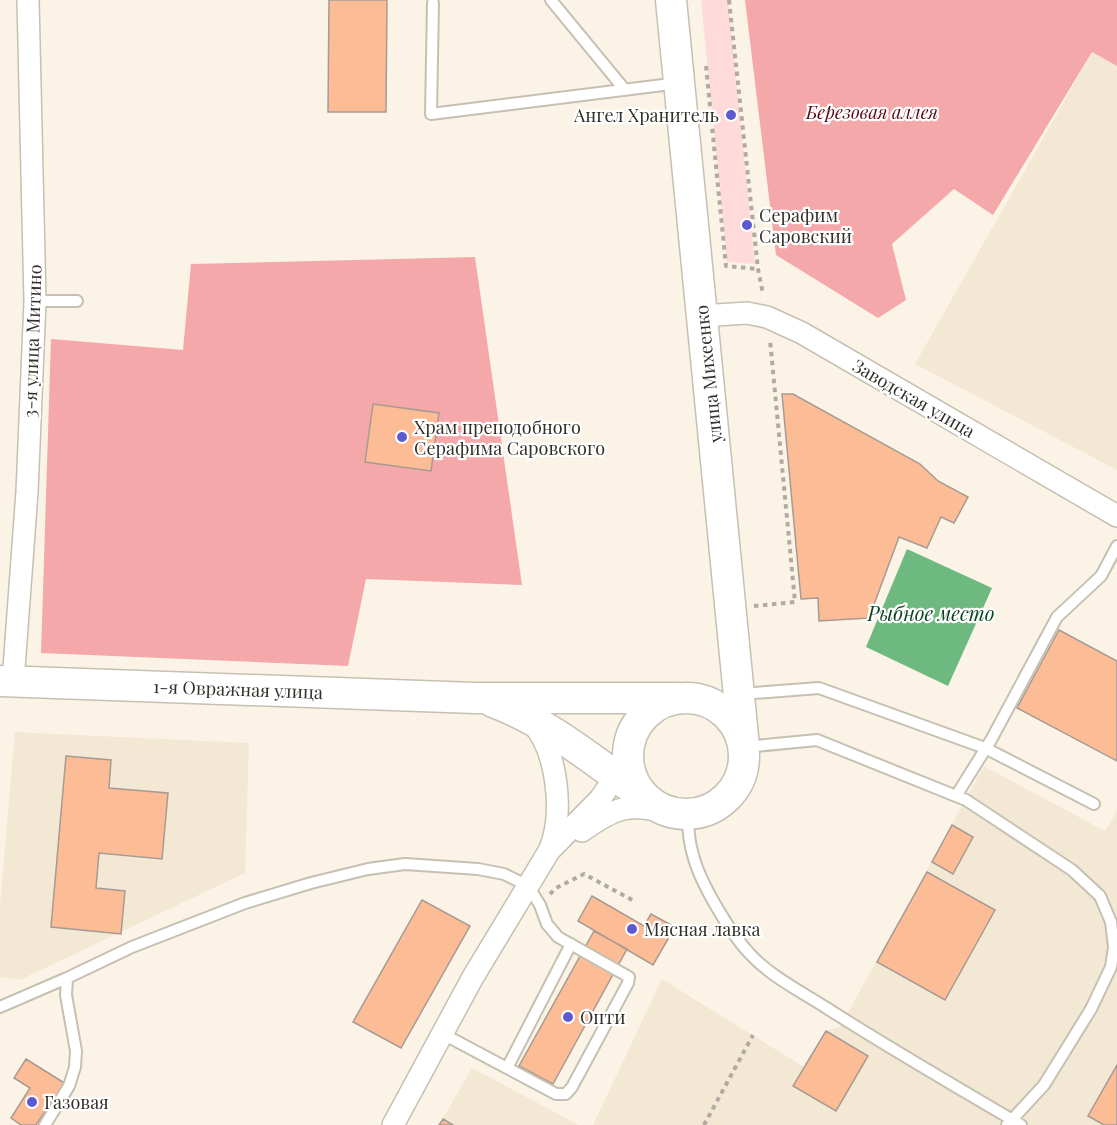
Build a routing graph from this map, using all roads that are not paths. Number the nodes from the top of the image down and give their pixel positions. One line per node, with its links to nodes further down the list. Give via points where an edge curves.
1 (28, 0): 7 (street, 3-я улица Митино)
2 (551, 0): 6 (lane)
3 (671, 0): 5 (street, улица Михеенко)
4 (433, 3): 6 (lane, via 431,114)
5 (679, 83): 6 (lane); 9 (street, улица Михеенко)
6 (625, 90)
7 (35, 301): 8 (lane); 13 (street, 3-я улица Митино, via 27,492)
8 (77, 301)
9 (702, 316): 10 (street, Заводская улица, via 747,313 767,317 802,333); 12 (street, улица Михеенко)
10 (1117, 516)
11 (1117, 546): 20 (lane, via 1101,576 1057,617)
12 (733, 635): 14 (street, улица Михеенко); 15 (street, via 731,655 724,669 709,685)
13 (7, 682): 16 (street, 1-я Овражная улица)
14 (739, 694): 19 (street, улица Михеенко); 20 (lane, via 819,688)
15 (683, 697): 16 (street); 18 (street, via 660,703 646,713); 19 (street, via 708,702 725,712 738,728)
16 (475, 698): 17 (street)
17 (525, 715): 21 (street); 26 (street, via 542,736 554,776 556,820)
18 (629, 743): 21 (street); 22 (street, via 627,762)
19 (744, 747): 23 (lane, via 817,740); 25 (street, via 740,780 731,794 704,812)
20 (985, 748): 23 (lane); 24 (lane)
21 (616, 776): 22 (street); 26 (street, via 600,799)
22 (643, 796): 25 (street, via 656,807)
23 (956, 796): 33 (lane, via 1072,870 1100,896 1111,922 1111,968 1091,1010 1044,1085)
24 (1094, 804)
25 (679, 814): 26 (street, via 652,808 620,808); 33 (lane, via 703,881 750,954 771,973)
26 (546, 856): 27 (street)
27 (528, 886): 28 (lane, via 547,924); 29 (lane, via 504,874 458,867 405,864 368,869 245,903 132,947); 31 (street)
28 (571, 944): 32 (lane); 32 (lane, via 628,976 628,983 566,1094 556,1094)
29 (67, 978): 30 (lane); 34 (lane, via 75,1067 69,1086)
30 (0, 1007)
31 (443, 1034): 32 (lane); 35 (street)
32 (507, 1068)
33 (1009, 1122): 36 (lane)
34 (45, 1125)
35 (393, 1125)
36 (1021, 1125)

